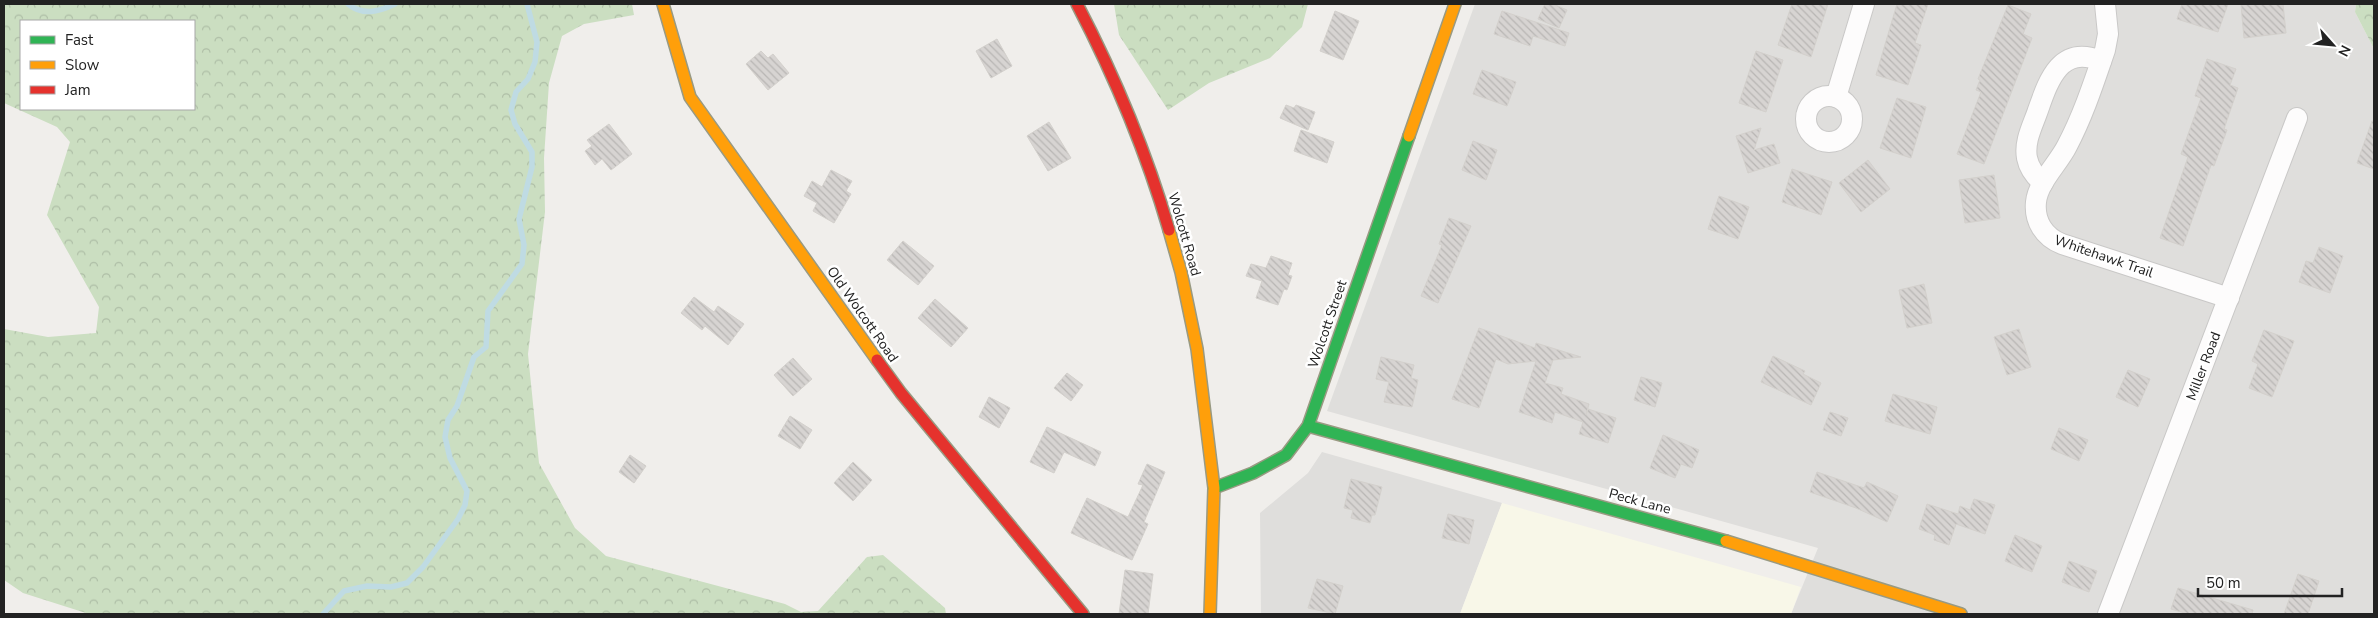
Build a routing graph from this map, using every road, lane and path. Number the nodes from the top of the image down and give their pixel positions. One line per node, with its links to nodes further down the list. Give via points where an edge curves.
1 (663, 4): 13 (street, Old Wolcott Road, via 690,97 901,393)
2 (1077, 4): 12 (street, Wolcott Road, via 1128,113 1156,187 1181,272 1197,349)
3 (1455, 4): 11 (street, Wolcott Street)
4 (1864, 4): 7 (street)
5 (2105, 4): 6 (street, Whitehawk Trail, via 2108,34)
6 (2101, 61): 9 (street, Whitehawk Trail, via 2068,145); 9 (street, via 2074,58 2062,64 2050,78 2026,150 2031,169)
7 (1836, 97)
8 (2298, 118): 10 (street, Miller Road)
9 (2044, 183): 10 (street, Whitehawk Trail, via 2036,198 2035,211 2050,238)
10 (2229, 298): 16 (street, Miller Road)
11 (1308, 426): 12 (street, Wolcott Street, via 1286,455 1254,473); 15 (street, Peck Lane, via 1734,542)
12 (1214, 488): 14 (street)
13 (1083, 614)
14 (1210, 614)
15 (1961, 614)
16 (2108, 614)

